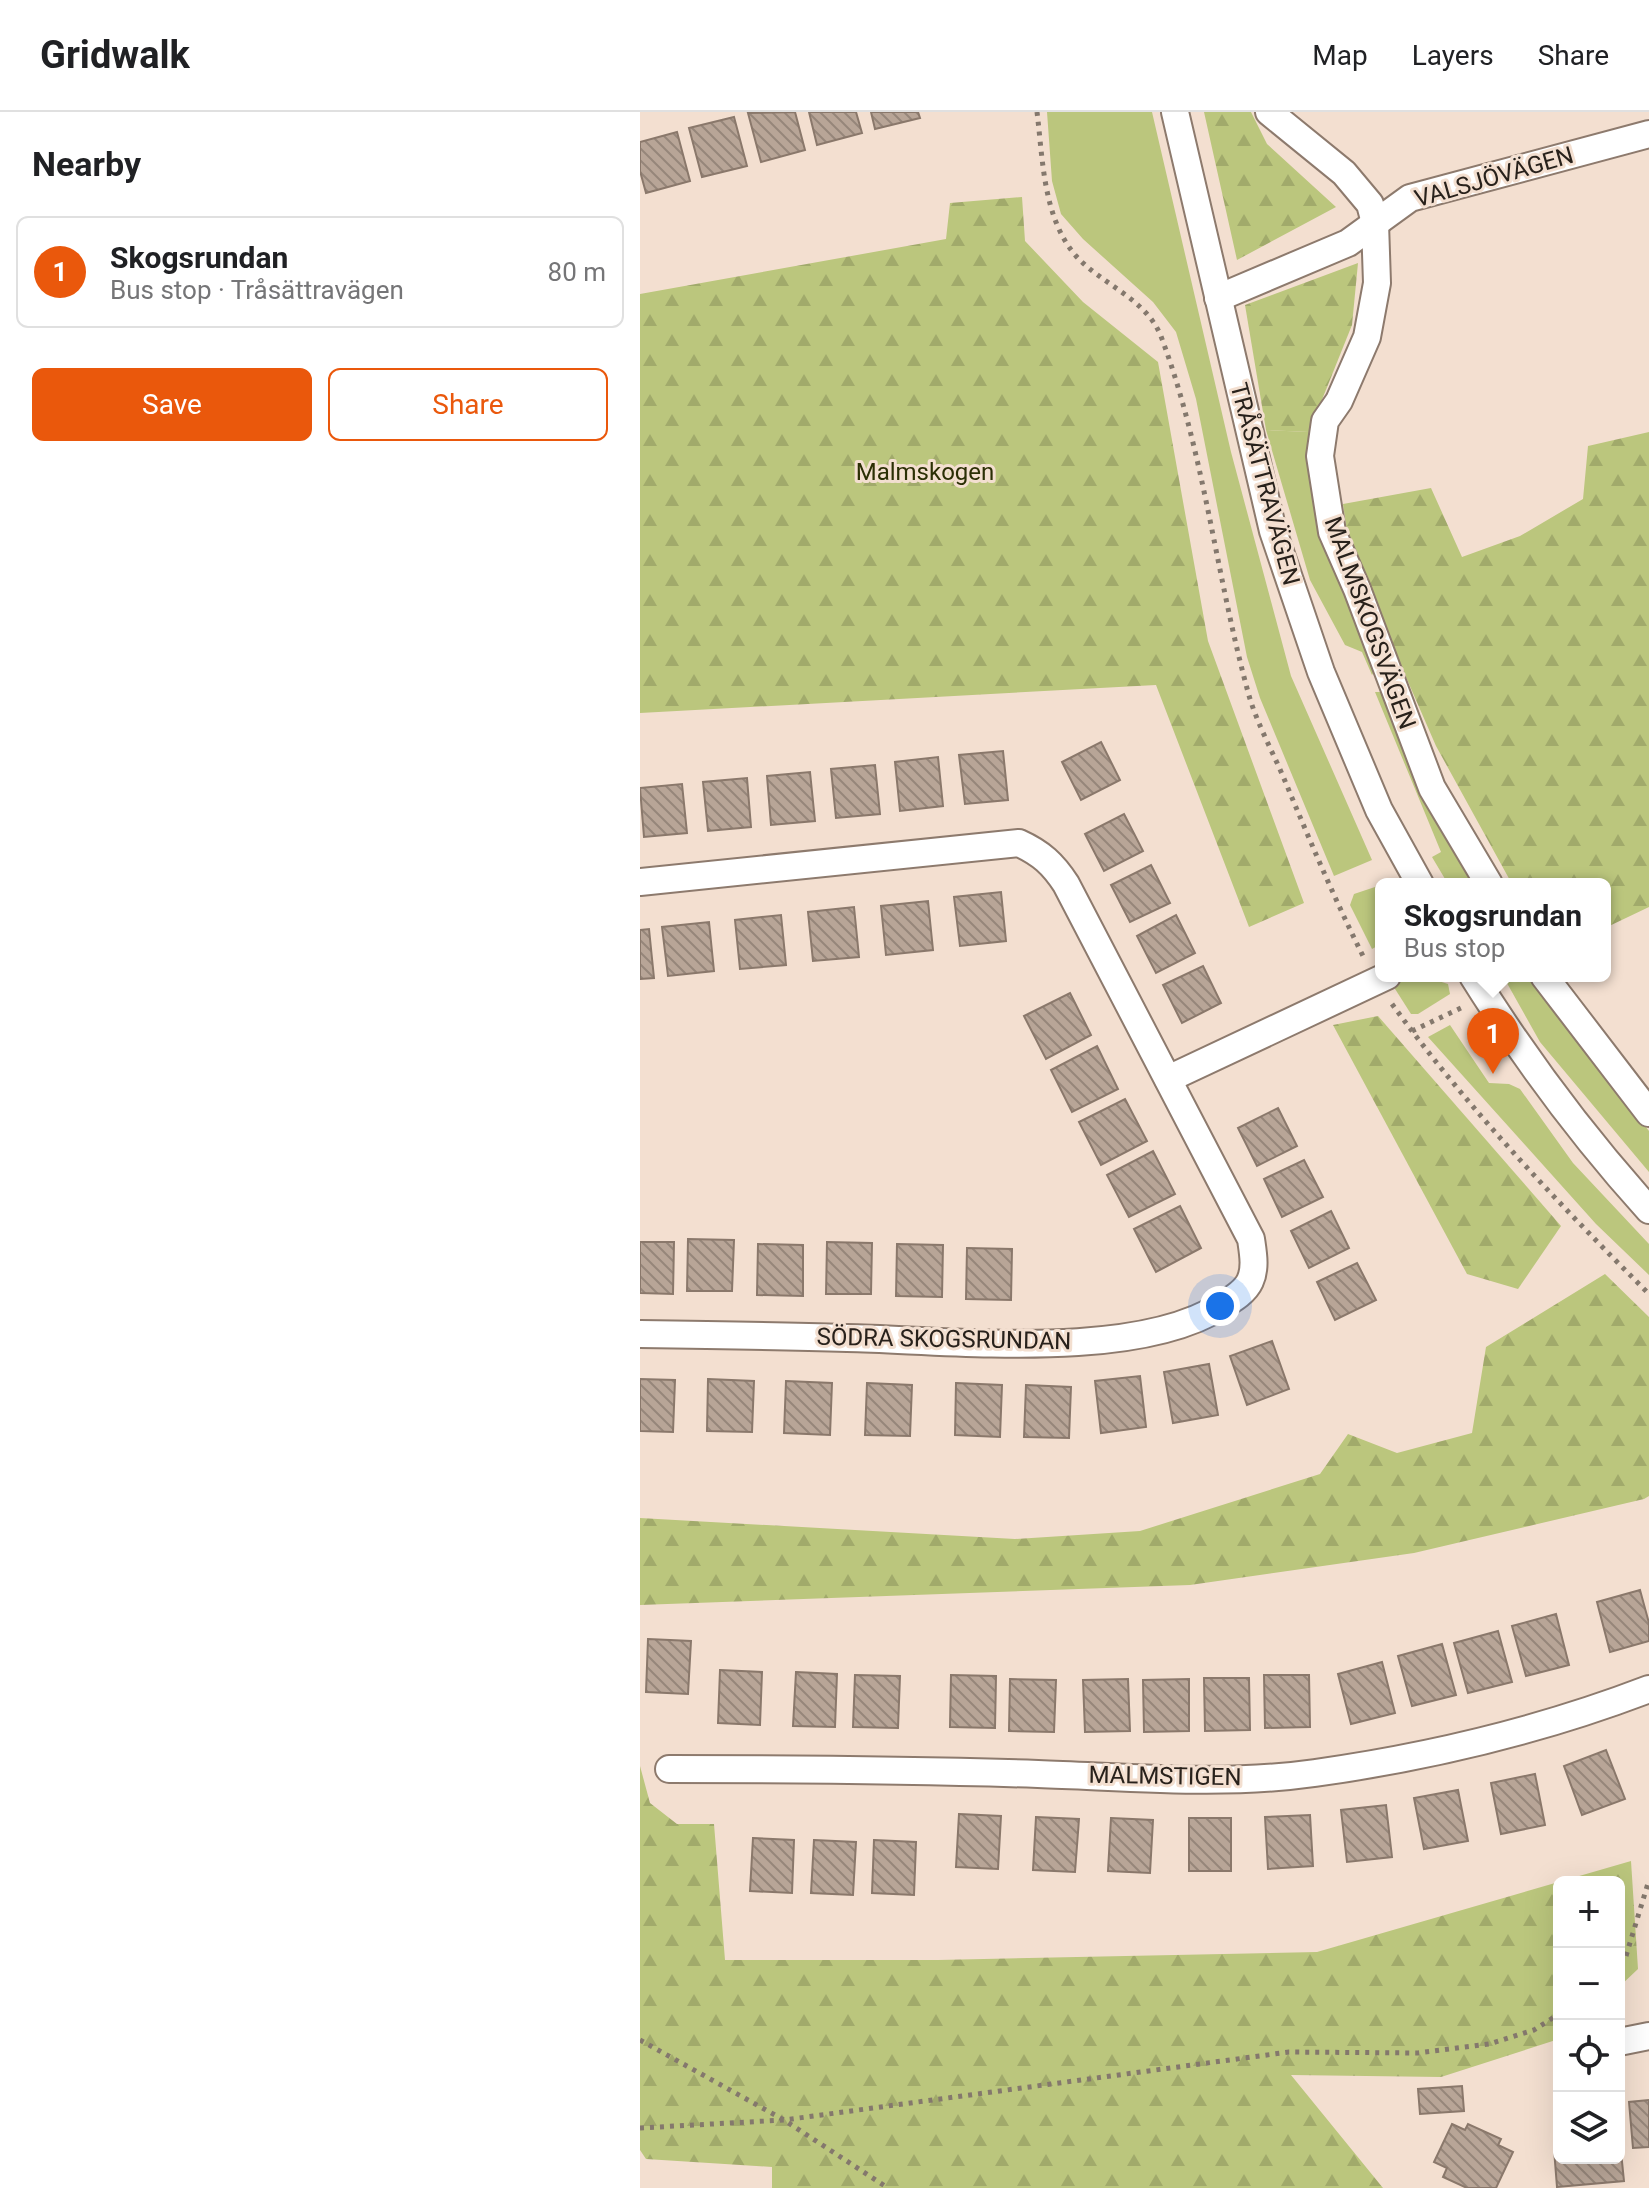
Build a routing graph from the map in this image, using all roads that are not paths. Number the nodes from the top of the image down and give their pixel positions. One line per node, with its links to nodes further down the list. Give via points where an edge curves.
1 (1175, 112): 5 (street, TRÅSÄTTRAVÄGEN)
2 (1269, 112): 4 (street, MALMSKOGSVÄGEN, via 1356,186 1370,204)
3 (1649, 134): 4 (street, VALSJÖVÄGEN, via 1410,198)
4 (1375, 223): 5 (street, VALSJÖVÄGEN, via 1348,243); 7 (street, MALMSKOGSVÄGEN, via 1377,283 1367,337 1325,421 1320,456 1332,532 1432,788)
5 (1218, 298): 6 (street, TRÅSÄTTRAVÄGEN, via 1273,531 1321,672 1379,810)
6 (1417, 878)
7 (1485, 878)
8 (640, 882): 12 (street, SÖDRA SKOGSRUNDAN, via 1019,843 1052,862 1066,884)
9 (1376, 982): 12 (street)
10 (1477, 982): 14 (street, via 1599,1155)
11 (1549, 982): 13 (street)
12 (1168, 1079): 15 (street, SÖDRA SKOGSRUNDAN, via 1251,1239 1254,1260 1250,1281 1240,1294 1186,1324 1124,1336 1000,1344)
13 (1649, 1113)
14 (1649, 1210)
15 (640, 1334)
16 (1649, 1689): 17 (street, MALMSTIGEN, via 1578,1716 1480,1741 1314,1773 1220,1780 881,1769)
17 (669, 1769)
18 (1649, 2036): 19 (street)
19 (1625, 2041)

